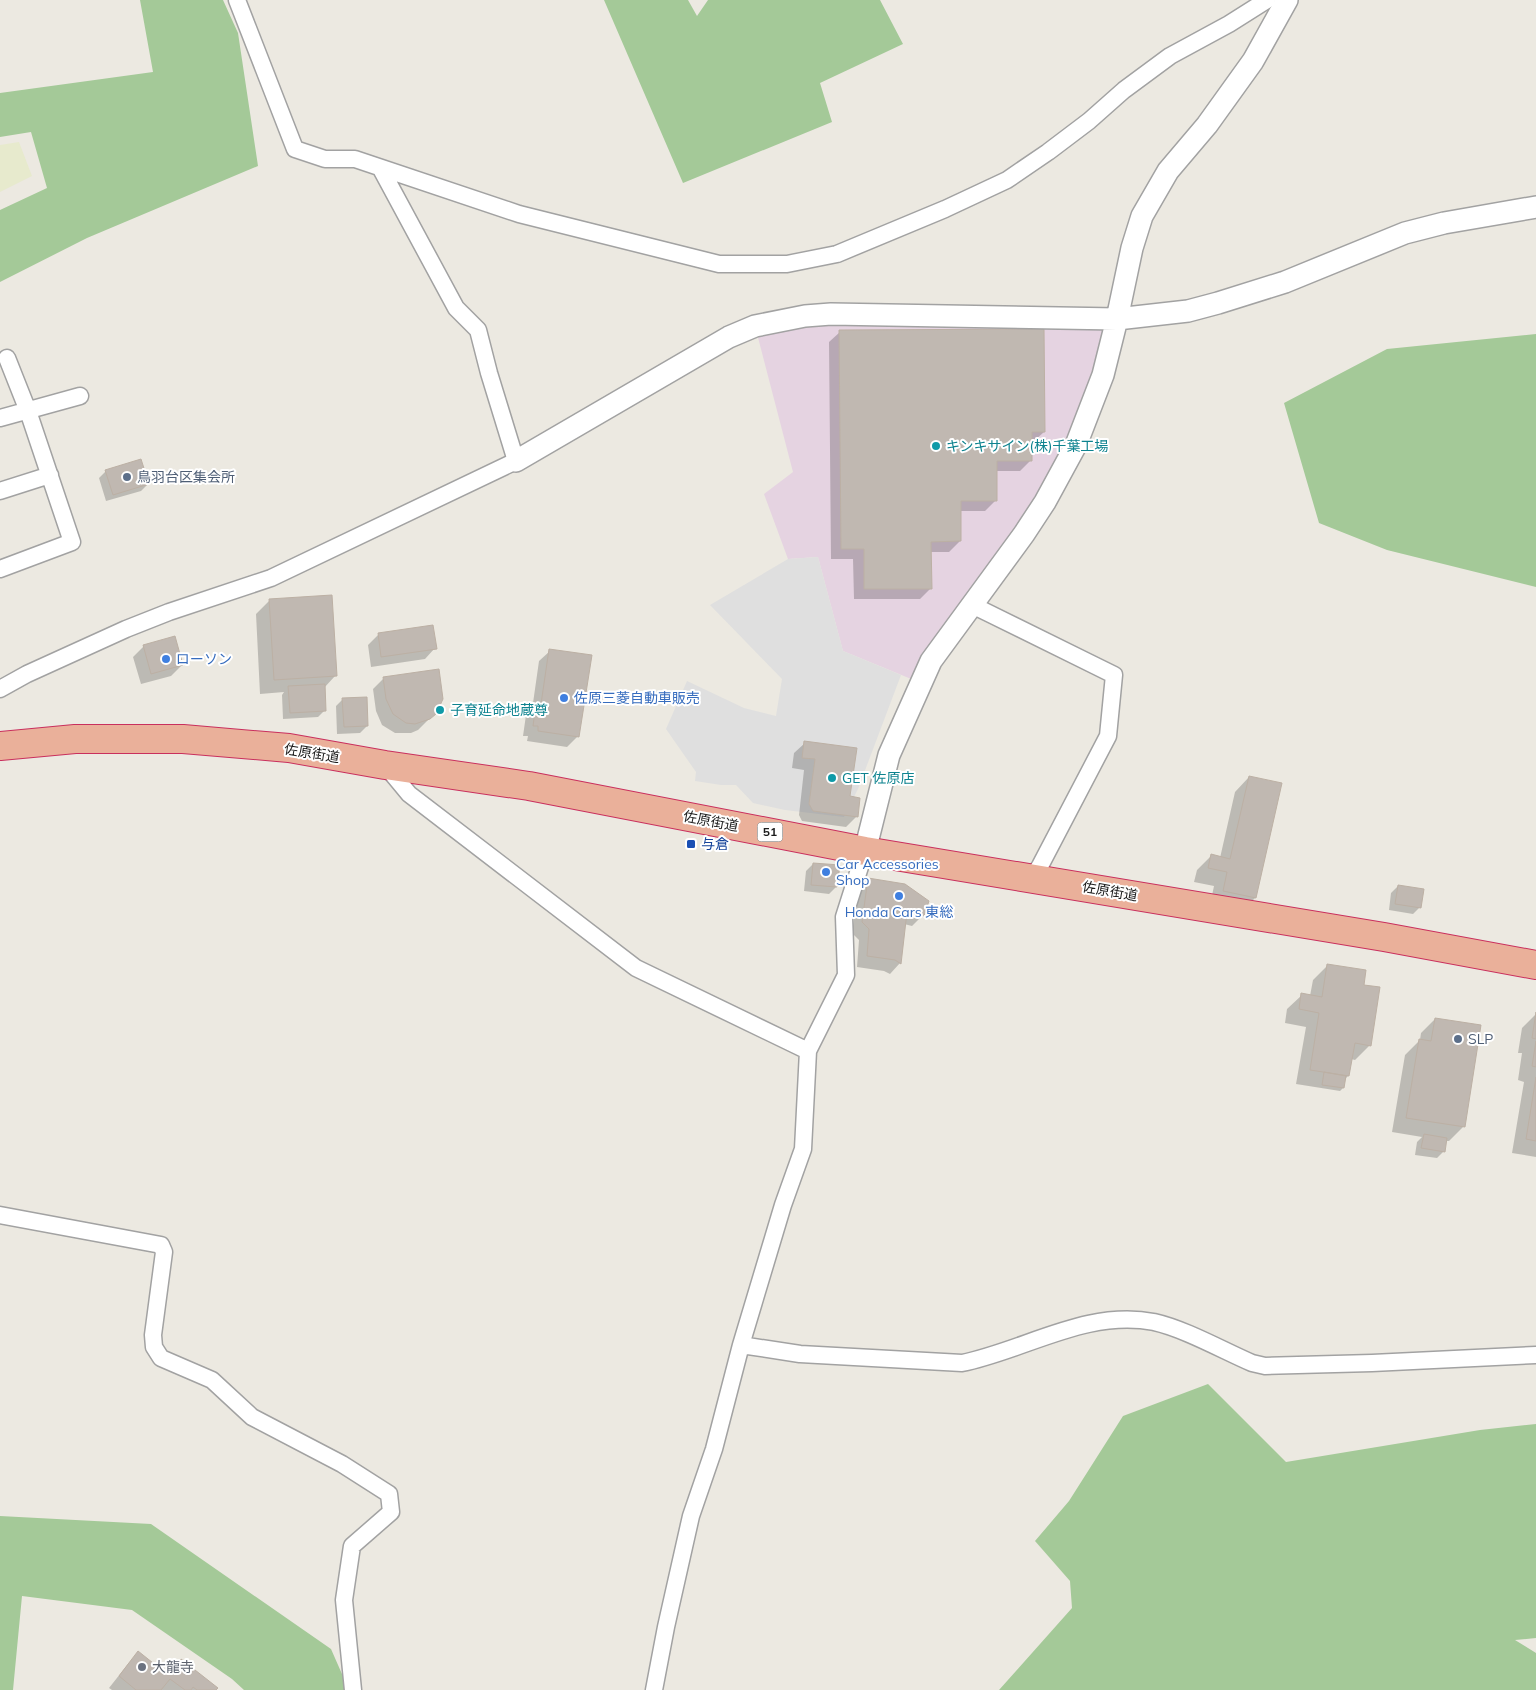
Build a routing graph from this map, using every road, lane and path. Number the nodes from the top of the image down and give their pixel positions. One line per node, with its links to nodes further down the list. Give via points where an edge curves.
1 (237, 0): 4 (street, via 295,149 325,159 356,159)
2 (1267, 0): 4 (street, via 1170,56 1124,90 1083,127 1006,180 945,210 837,254 787,264 719,264 519,214)
3 (1287, 0): 6 (street, via 1253,61 1207,126 1168,170 1142,216)
4 (381, 168): 11 (street, via 456,308 478,330)
5 (1536, 207): 6 (street, via 1405,232 1285,282 1218,303 1188,311)
6 (1117, 319): 11 (street, via 831,314 755,326 728,337); 15 (street, via 1103,375 1076,445 1045,502)
7 (7, 358): 9 (street)
8 (80, 396): 9 (street)
9 (28, 410): 10 (street); 12 (street)
10 (0, 418)
11 (516, 461): 16 (street, via 271,578 126,629)
12 (50, 475): 13 (street); 14 (street, via 72,542)
13 (0, 491)
14 (0, 569)
15 (972, 605): 19 (street, via 931,661 888,755); 20 (street, via 1114,675 1108,736)
16 (0, 689)
17 (0, 746): 18 (highway, 佐原街道 / 51, via 75,740 183,739 290,748)
18 (385, 765): 19 (highway, 佐原街道 / 51, via 529,786); 22 (street, via 410,794 636,968)
19 (865, 851): 20 (highway, 佐原街道 / 51); 22 (street, via 844,917 846,975)
20 (1032, 878): 21 (highway, 佐原街道 / 51, via 1384,936)
21 (1536, 965)
22 (808, 1051): 24 (street, via 803,1150)
23 (0, 1215): 26 (street, via 161,1244 164,1252 153,1335 154,1347 161,1358 212,1380 252,1417 342,1464 389,1494 391,1512 352,1546 344,1600)
24 (741, 1345): 25 (street, via 800,1354 962,1363 1073,1327 1111,1319 1154,1322 1175,1328 1252,1364 1264,1366); 27 (street, via 714,1449 691,1516)
25 (1536, 1355)
26 (353, 1690)
27 (654, 1690)

